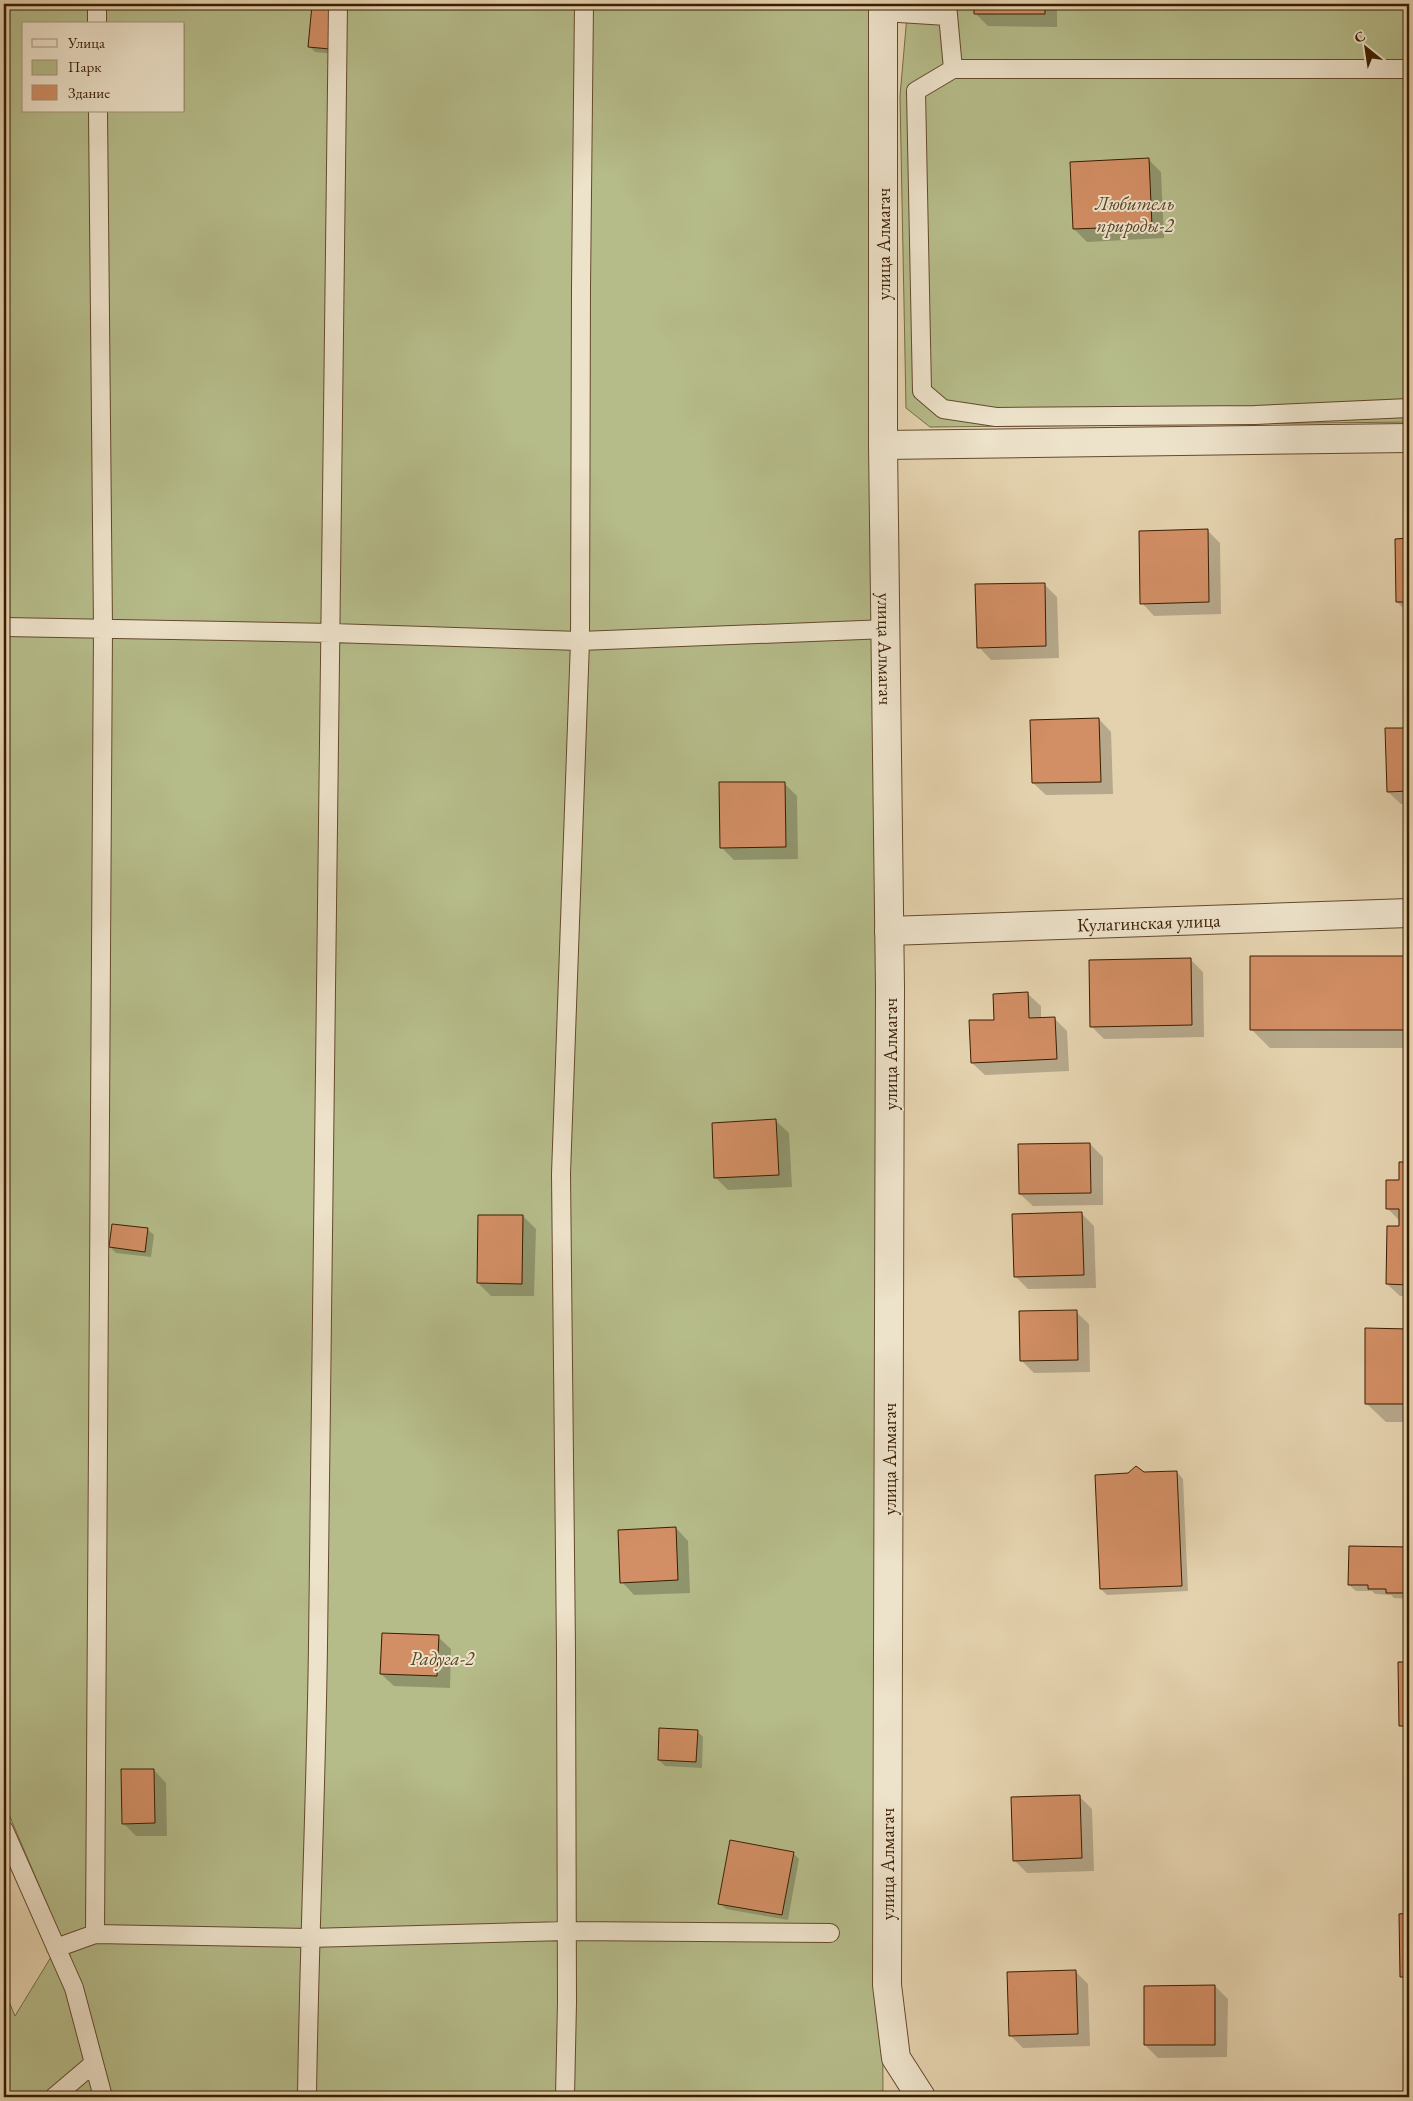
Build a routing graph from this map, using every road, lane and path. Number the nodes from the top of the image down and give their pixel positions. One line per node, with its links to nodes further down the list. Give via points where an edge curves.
1 (97, 4): 6 (lane)
2 (338, 4): 16 (lane)
3 (584, 4): 17 (lane)
4 (883, 8): 5 (lane); 12 (street, улица Алмагач)
5 (947, 10): 8 (lane)
6 (97, 22)
7 (1409, 69): 8 (lane)
8 (953, 70): 10 (lane, via 916,90 922,391 943,409 1006,417 1255,415)
9 (98, 112): 14 (lane)
10 (1409, 408)
11 (1409, 438): 12 (street)
12 (883, 445): 15 (street, улица Алмагач)
13 (4, 627): 14 (lane)
14 (103, 628): 16 (lane); 23 (lane)
15 (887, 629): 17 (lane); 19 (street, улица Алмагач)
16 (332, 633): 17 (lane); 24 (lane, via 317,1709)
17 (580, 641): 21 (lane, via 561,1174)
18 (1409, 913): 19 (street, Кулагинская улица)
19 (888, 931): 31 (street, улица Алмагач, via 887,1985 896,2058)
20 (4, 1830): 25 (lane)
21 (567, 1930): 22 (lane); 24 (lane); 30 (lane)
22 (830, 1933)
23 (95, 1934): 24 (lane); 25 (lane)
24 (309, 1938): 29 (lane)
25 (56, 1948): 26 (lane, via 74,1988)
26 (94, 2063): 27 (lane); 28 (lane)
27 (54, 2097)
28 (103, 2097)
29 (307, 2097)
30 (565, 2097)
31 (920, 2097)

